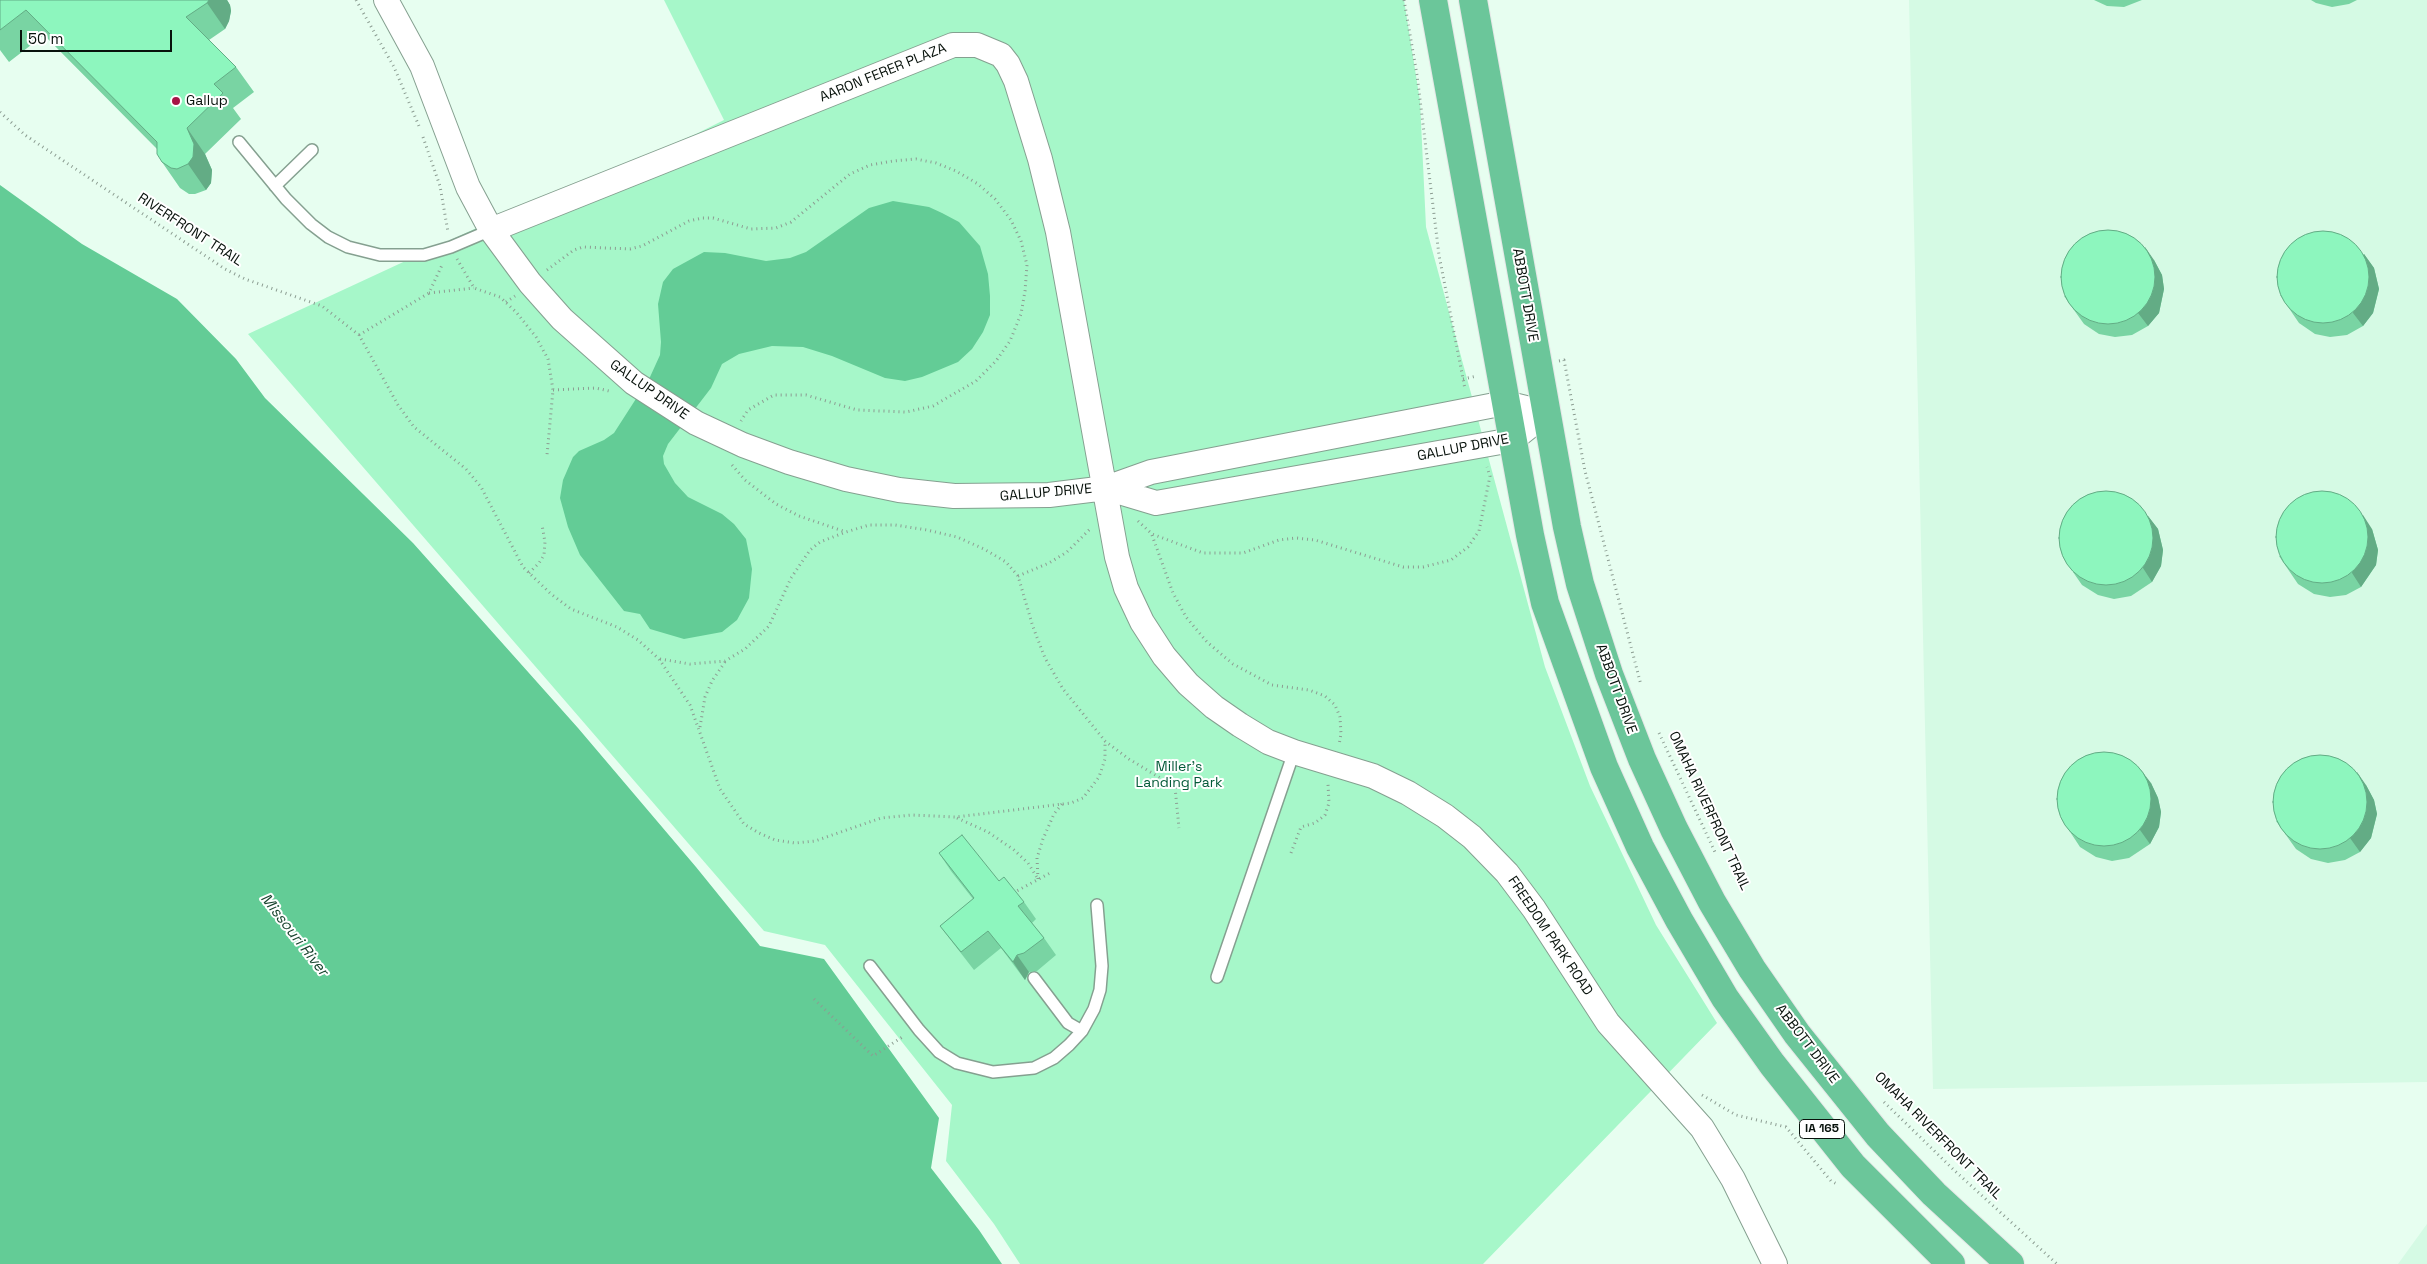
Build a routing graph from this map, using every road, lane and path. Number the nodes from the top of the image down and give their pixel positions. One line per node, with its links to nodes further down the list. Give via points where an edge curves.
1 (386, 0): 9 (street, GALLUP DRIVE, via 422,66 468,187)
2 (1404, 0): 16 (path, via 1417,75 1435,230)
3 (1433, 0): 18 (highway)
4 (1473, 0): 17 (highway, ABBOTT DRIVE)
5 (0, 112): 15 (path, RIVERFRONT TRAIL, via 24,135 225,269 322,306)
6 (239, 142): 8 (lane)
7 (312, 150): 8 (lane)
8 (275, 186): 10 (lane, via 311,224 348,247 400,257 424,255)
9 (491, 230): 10 (lane); 11 (street, GALLUP DRIVE); 27 (street, AARON FERER PLAZA, via 953,45 990,49 1001,55 1012,71 1040,159 1058,232)
10 (451, 247): 13 (path)
11 (530, 283): 14 (path); 20 (street, GALLUP DRIVE); 24 (path, via 574,250 594,246 642,246 696,220 713,218 750,229 776,228 791,222 850,174 893,160 916,159 936,163 978,184 995,199 1021,240 1026,290 1010,341 976,381 933,406 906,412 856,410 806,395 774,395 748,410)
12 (474, 288): 13 (path)
13 (429, 293): 15 (path)
14 (506, 302)
15 (359, 335): 33 (path, RIVERFRONT TRAIL, via 414,428 466,469 481,487)
16 (1454, 341)
17 (1537, 365): 23 (highway, ABBOTT DRIVE); 37 (path, via 1564,360 1585,470)
18 (1500, 372): 19 (path); 22 (highway)
19 (1463, 378)
20 (624, 388): 21 (path); 24 (street, GALLUP DRIVE)
21 (553, 390)
22 (1505, 403): 23 (street, GALLUP DRIVE); 25 (highway); 27 (street, GALLUP DRIVE, via 1151,472)
23 (1546, 413): 25 (street, GALLUP DRIVE); 63 (highway, ABBOTT DRIVE / IA 165, via 1580,584 1609,674 1674,829 1752,968 1797,1034 1878,1135 1934,1194)
24 (730, 439): 27 (street, GALLUP DRIVE, via 789,462 899,490 1006,497); 31 (path, via 724,457 745,480 783,508)
25 (1512, 440): 27 (street, GALLUP DRIVE, via 1156,503); 60 (highway, IA 165, via 1545,603 1604,767 1658,879 1725,998 1804,1106)
26 (1490, 476): 32 (path, via 1479,531 1468,548 1451,560 1423,567 1403,567 1315,540 1279,540 1243,553 1223,555 1186,548)
27 (1106, 488): 41 (street, FREEDOM PARK ROAD, via 1117,557 1126,588 1142,622 1164,656 1214,707 1268,742)
28 (1132, 514): 32 (path)
29 (542, 525): 33 (path, via 544,555)
30 (1091, 528): 34 (path, via 1067,552)
31 (846, 532): 34 (path, via 869,525 895,525 950,535 1006,562); 36 (path, via 820,542 810,550 791,578 769,626 745,649)
32 (1152, 534): 42 (path, via 1173,593 1186,617 1207,642 1255,677 1272,685 1309,690 1325,696 1335,706 1340,717 1341,734)
33 (529, 573): 35 (path, RIVERFRONT TRAIL, via 571,609 617,628 638,640)
34 (1018, 576): 40 (path, via 1045,658 1062,689)
35 (659, 659): 36 (path, via 690,664); 39 (path, RIVERFRONT TRAIL, via 690,705)
36 (725, 661): 39 (path, via 705,698)
37 (1643, 693)
38 (1658, 729): 47 (path, OMAHA RIVERFRONT TRAIL)
39 (700, 731): 44 (path, RIVERFRONT TRAIL, via 720,788 734,811 744,824 775,840 815,841 881,818 911,815)
40 (1105, 741): 43 (path, via 1105,759 1099,777 1083,798); 45 (path, via 1175,787)
41 (1294, 752): 42 (street, FREEDOM PARK ROAD); 53 (lane)
42 (1333, 763): 46 (path, via 1325,815 1302,827); 59 (street, FREEDOM PARK ROAD, via 1373,776 1408,793 1472,837 1507,873 1534,909 1608,1023)
43 (1062, 804): 44 (path); 49 (path, via 1043,838 1037,858)
44 (956, 818): 49 (path, via 988,832 1014,850)
45 (1179, 828)
46 (1291, 853)
47 (1718, 859)
48 (1052, 872): 49 (path)
49 (1038, 879): 50 (path)
50 (1010, 895)
51 (1096, 905): 57 (lane, via 1102,966 1100,990)
52 (870, 966): 56 (lane)
53 (1217, 977)
54 (1034, 978): 57 (lane, via 1068,1023)
55 (814, 998): 56 (path, via 873,1056)
56 (916, 1027): 57 (lane, via 939,1052 957,1063 993,1072 1034,1068 1054,1058)
57 (1082, 1031)
58 (1878, 1095): 64 (path, OMAHA RIVERFRONT TRAIL, via 1955,1171)
59 (1682, 1106): 60 (path, via 1703,1094 1736,1116 1786,1127 1831,1181 1842,1187); 61 (street, FREEDOM PARK ROAD, via 1719,1154)
60 (1866, 1179): 62 (highway, IA 165)
61 (1775, 1264)
62 (1951, 1264)
63 (2010, 1264)
64 (2058, 1264)

